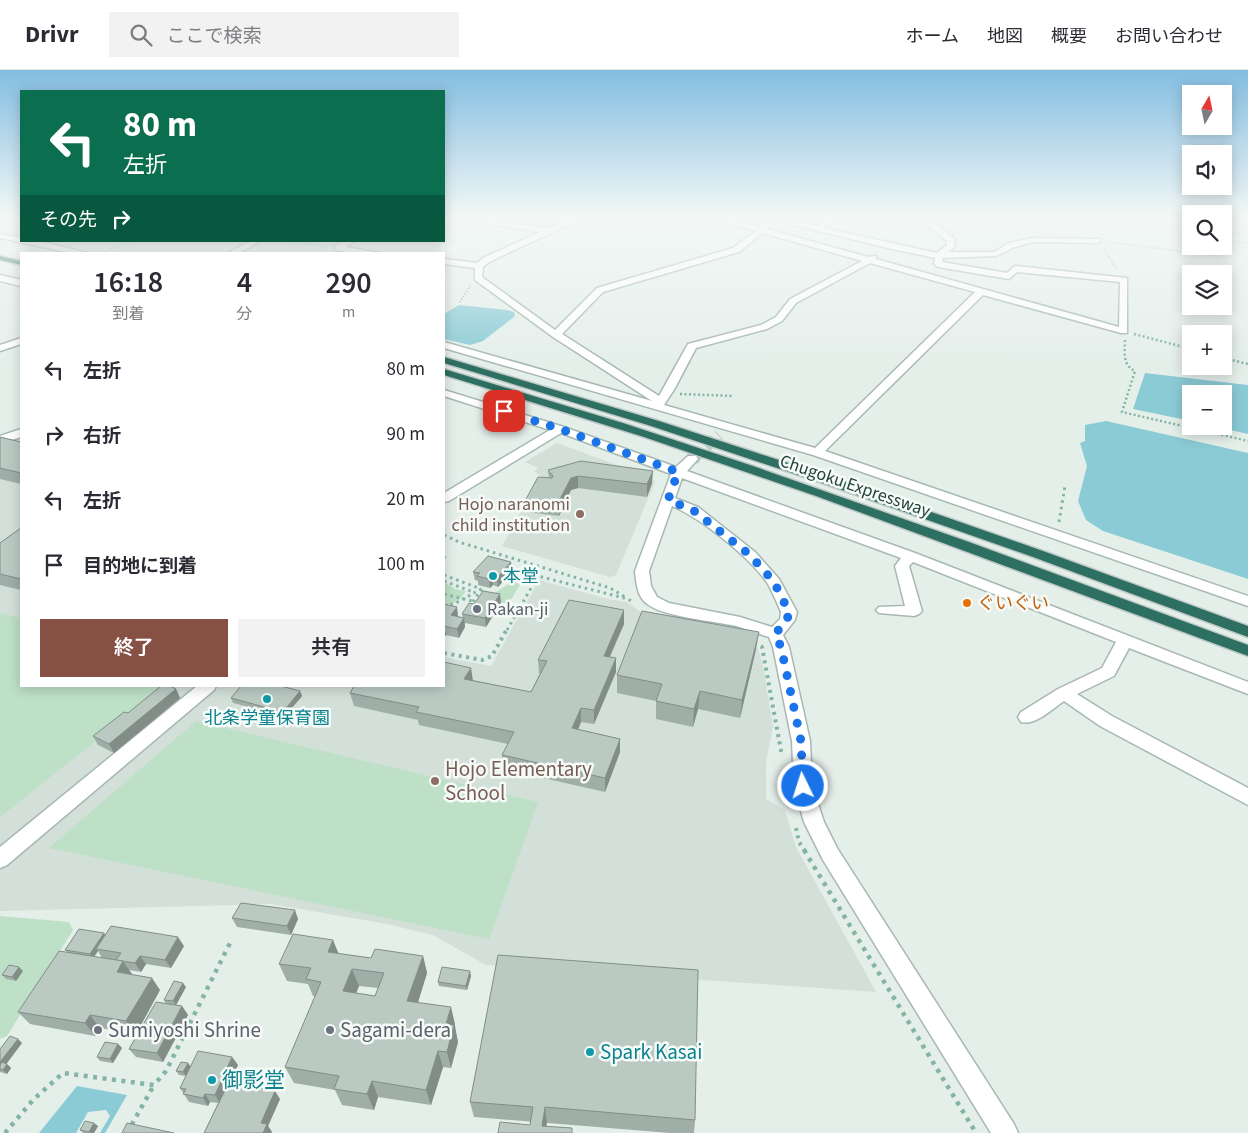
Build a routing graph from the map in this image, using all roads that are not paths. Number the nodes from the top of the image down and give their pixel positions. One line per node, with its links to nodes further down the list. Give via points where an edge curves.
1 (476, 266): 2 (street)
2 (479, 266): 10 (street, via 478,278)
3 (683, 266): 10 (street, via 600,290)
4 (859, 266): 17 (street, via 793,301 779,319 764,327 692,346)
5 (928, 266): 9 (street)
6 (948, 266): 9 (street, via 1009,276 1015,269 1124,280 1124,331)
7 (0, 278): 8 (street)
8 (20, 283)
9 (982, 291): 23 (street)
10 (556, 335): 17 (street)
11 (20, 341): 13 (street)
12 (445, 345): 17 (street)
13 (0, 348)
14 (445, 360): 31 (highway, Chugoku Expressway, via 644,420 857,490)
15 (445, 372): 34 (highway, Chugoku Expressway, via 596,418 854,505)
16 (445, 393): 19 (street)
17 (664, 400): 18 (street)
18 (729, 426): 21 (street); 23 (street)
19 (560, 429): 25 (street); 26 (street)
20 (20, 433): 22 (street)
21 (719, 435)
22 (0, 440)
23 (817, 452): 29 (street)
24 (692, 459): 25 (street)
25 (678, 472): 27 (street); 28 (street)
26 (445, 497)
27 (668, 500): 32 (street, via 693,510 750,555 774,582 789,612 787,620); 32 (street, via 642,572 651,600 665,607 740,622)
28 (910, 556): 30 (street, via 902,566 914,612); 33 (street)
29 (1248, 602)
30 (884, 610)
31 (1248, 632)
32 (775, 634): 41 (street, via 781,647 801,741 803,786 814,822 830,854)
33 (1125, 640): 36 (street); 37 (street, via 1108,672)
34 (1248, 651)
35 (207, 687): 40 (street)
36 (1248, 688)
37 (1064, 693): 38 (street); 39 (street, via 1106,721)
38 (1028, 717)
39 (1248, 798)
40 (0, 859)
41 (1005, 1133)

